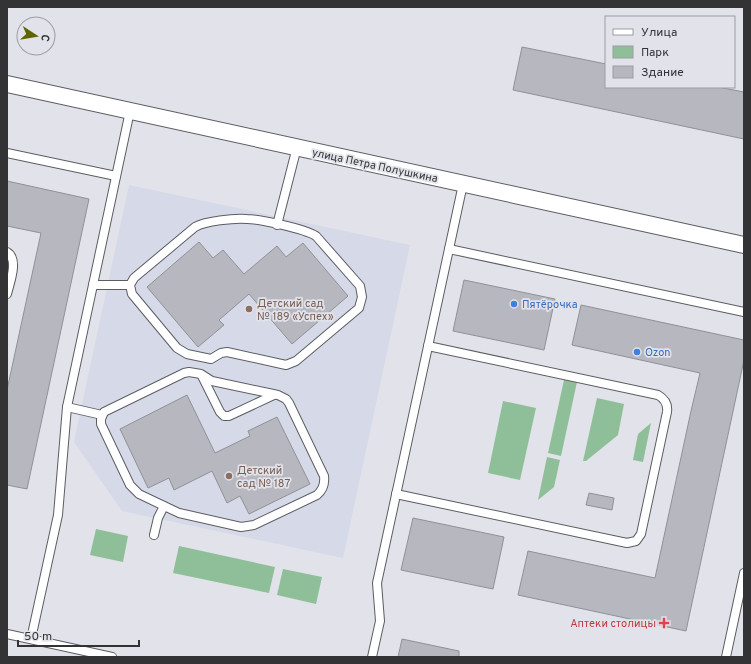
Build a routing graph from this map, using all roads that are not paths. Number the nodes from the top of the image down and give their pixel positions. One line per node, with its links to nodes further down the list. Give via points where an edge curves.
1 (7, 84): 2 (street, улица Петра Полушкина)
2 (130, 111): 3 (street, улица Петра Полушкина); 5 (lane)
3 (297, 148): 6 (street, улица Петра Полушкина); 7 (lane)
4 (7, 153): 5 (lane)
5 (116, 176): 11 (lane)
6 (463, 184): 8 (street, улица Петра Полушкина); 9 (lane)
7 (277, 225): 12 (lane, via 246,219 199,225 134,278); 12 (lane, via 306,231 316,236 360,286 362,293 359,308 293,363 286,365 226,352 211,359 184,353 132,294)
8 (744, 245)
9 (449, 249): 14 (lane); 15 (lane)
10 (7, 252): 13 (lane, via 14,262)
11 (93, 285): 12 (lane); 18 (lane)
12 (130, 285)
13 (7, 294)
14 (744, 312)
15 (428, 346): 20 (lane); 20 (lane, via 662,397 667,408 641,534 631,544)
16 (202, 374): 17 (lane, via 212,381); 17 (lane, via 220,412 226,416); 19 (lane, via 184,373)
17 (274, 395): 21 (lane, via 289,403 324,476 320,492 245,527 193,517)
18 (66, 408): 19 (lane); 25 (lane, via 58,514)
19 (102, 415): 21 (lane, via 101,424 130,485 139,494)
20 (396, 494): 27 (lane, via 377,583 380,621)
21 (164, 506): 22 (lane)
22 (154, 535)
23 (744, 573): 28 (lane)
24 (7, 634): 25 (lane)
25 (31, 639): 26 (lane)
26 (112, 657)
27 (372, 657)
28 (726, 657)

